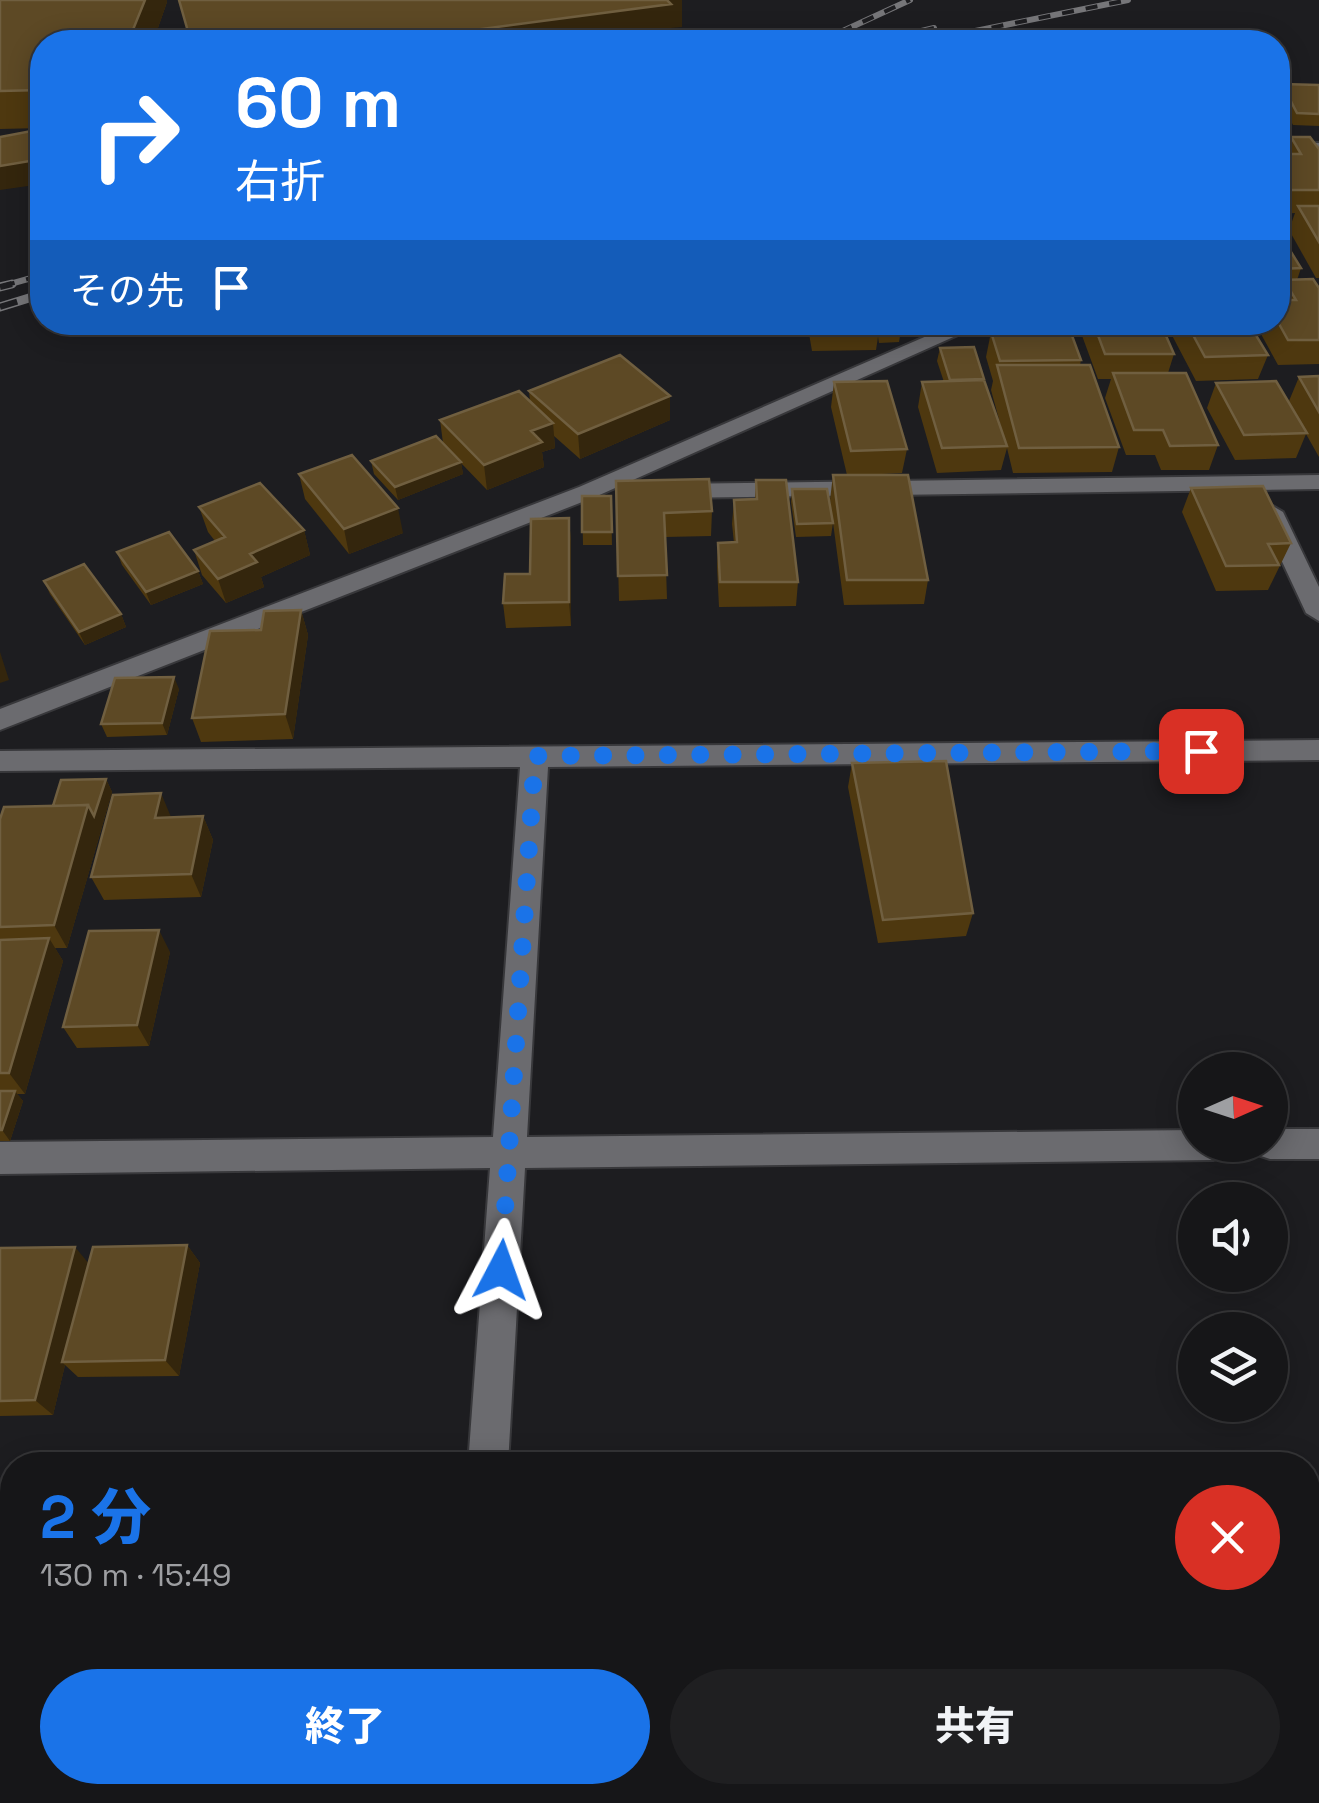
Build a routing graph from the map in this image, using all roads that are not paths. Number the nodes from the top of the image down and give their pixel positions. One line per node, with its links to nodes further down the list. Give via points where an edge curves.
1 (1319, 148): 2 (street)
2 (1290, 149)
3 (947, 335): 6 (street)
4 (1256, 482): 5 (street); 6 (street); 7 (street)
5 (1319, 482)
6 (587, 492): 8 (street)
7 (1319, 613)
8 (0, 720)
9 (1319, 750): 10 (street)
10 (535, 756): 11 (street); 15 (street)
11 (0, 761)
12 (1288, 1144): 13 (street)
13 (1319, 1144)
14 (1178, 1145): 15 (street)
15 (508, 1152): 16 (street); 17 (street)
16 (0, 1158)
17 (489, 1452)

